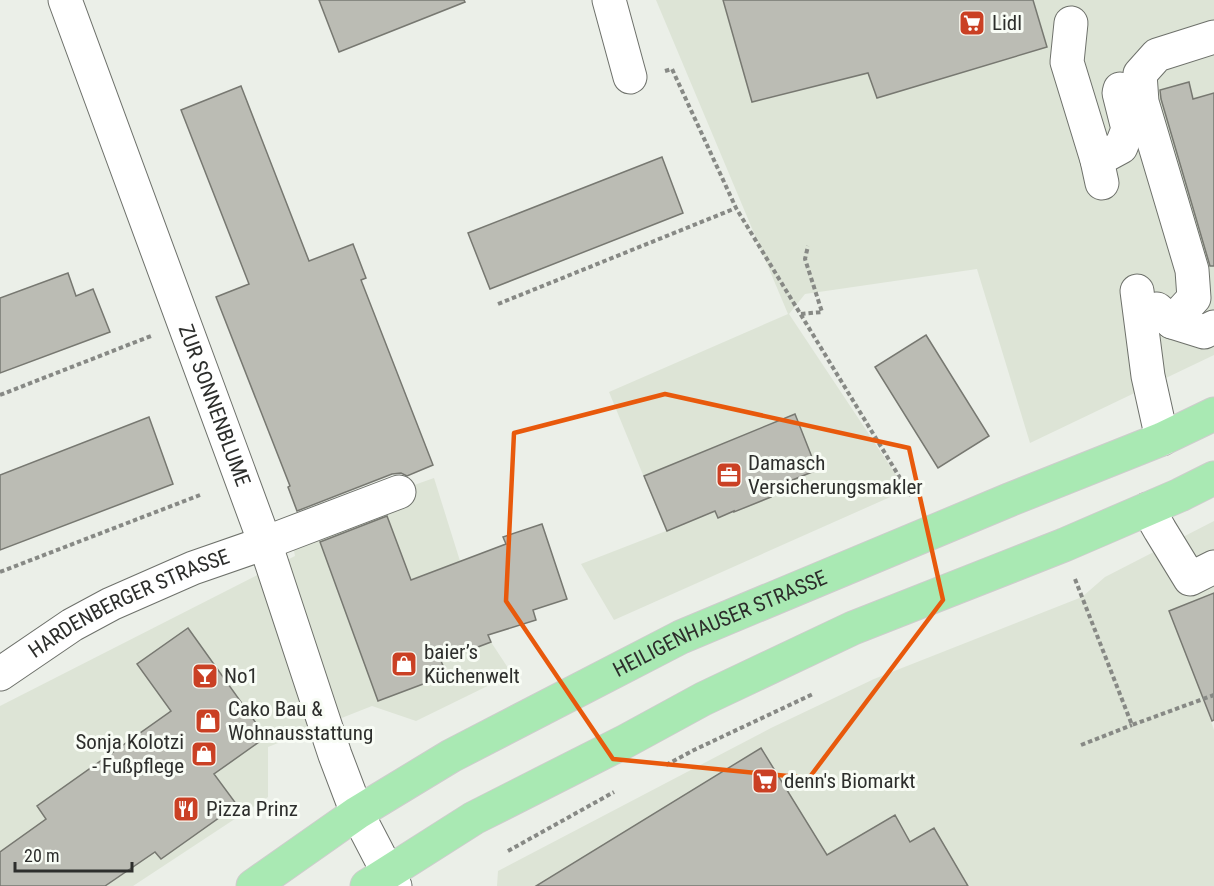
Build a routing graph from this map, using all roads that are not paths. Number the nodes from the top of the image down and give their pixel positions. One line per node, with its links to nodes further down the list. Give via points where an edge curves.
1 (65, 0): 14 (street, ZUR SONNENBLUME)
2 (609, 0): 6 (street)
3 (1214, 16): 4 (street, via 1149,36 1125,63 1119,93 1128,129 1121,147 1100,172 1067,62)
4 (1071, 23)
5 (1214, 37): 7 (street, via 1157,55 1140,74 1142,102 1192,270 1194,298)
6 (630, 77)
7 (1172, 322): 8 (street, via 1204,332); 10 (street, via 1137,291 1148,376)
8 (1214, 327)
9 (1214, 414): 10 (main road, HEILIGENHAUSER STRASSE)
10 (1162, 439): 17 (main road, HEILIGENHAUSER STRASSE, via 681,637 459,752)
11 (1214, 478): 13 (main road)
12 (399, 492): 14 (street, HARDENBERGER STRASSE)
13 (1148, 509): 15 (street, via 1190,579); 18 (main road, via 842,633 703,699 474,818)
14 (265, 543): 16 (street, HARDENBERGER STRASSE, via 193,568 111,604 72,625); 17 (street, ZUR SONNENBLUME)
15 (1214, 567)
16 (0, 674)
17 (357, 813): 18 (street, ZUR SONNENBLUME); 19 (main road, HEILIGENHAUSER STRASSE)
18 (384, 881)
19 (253, 886)

